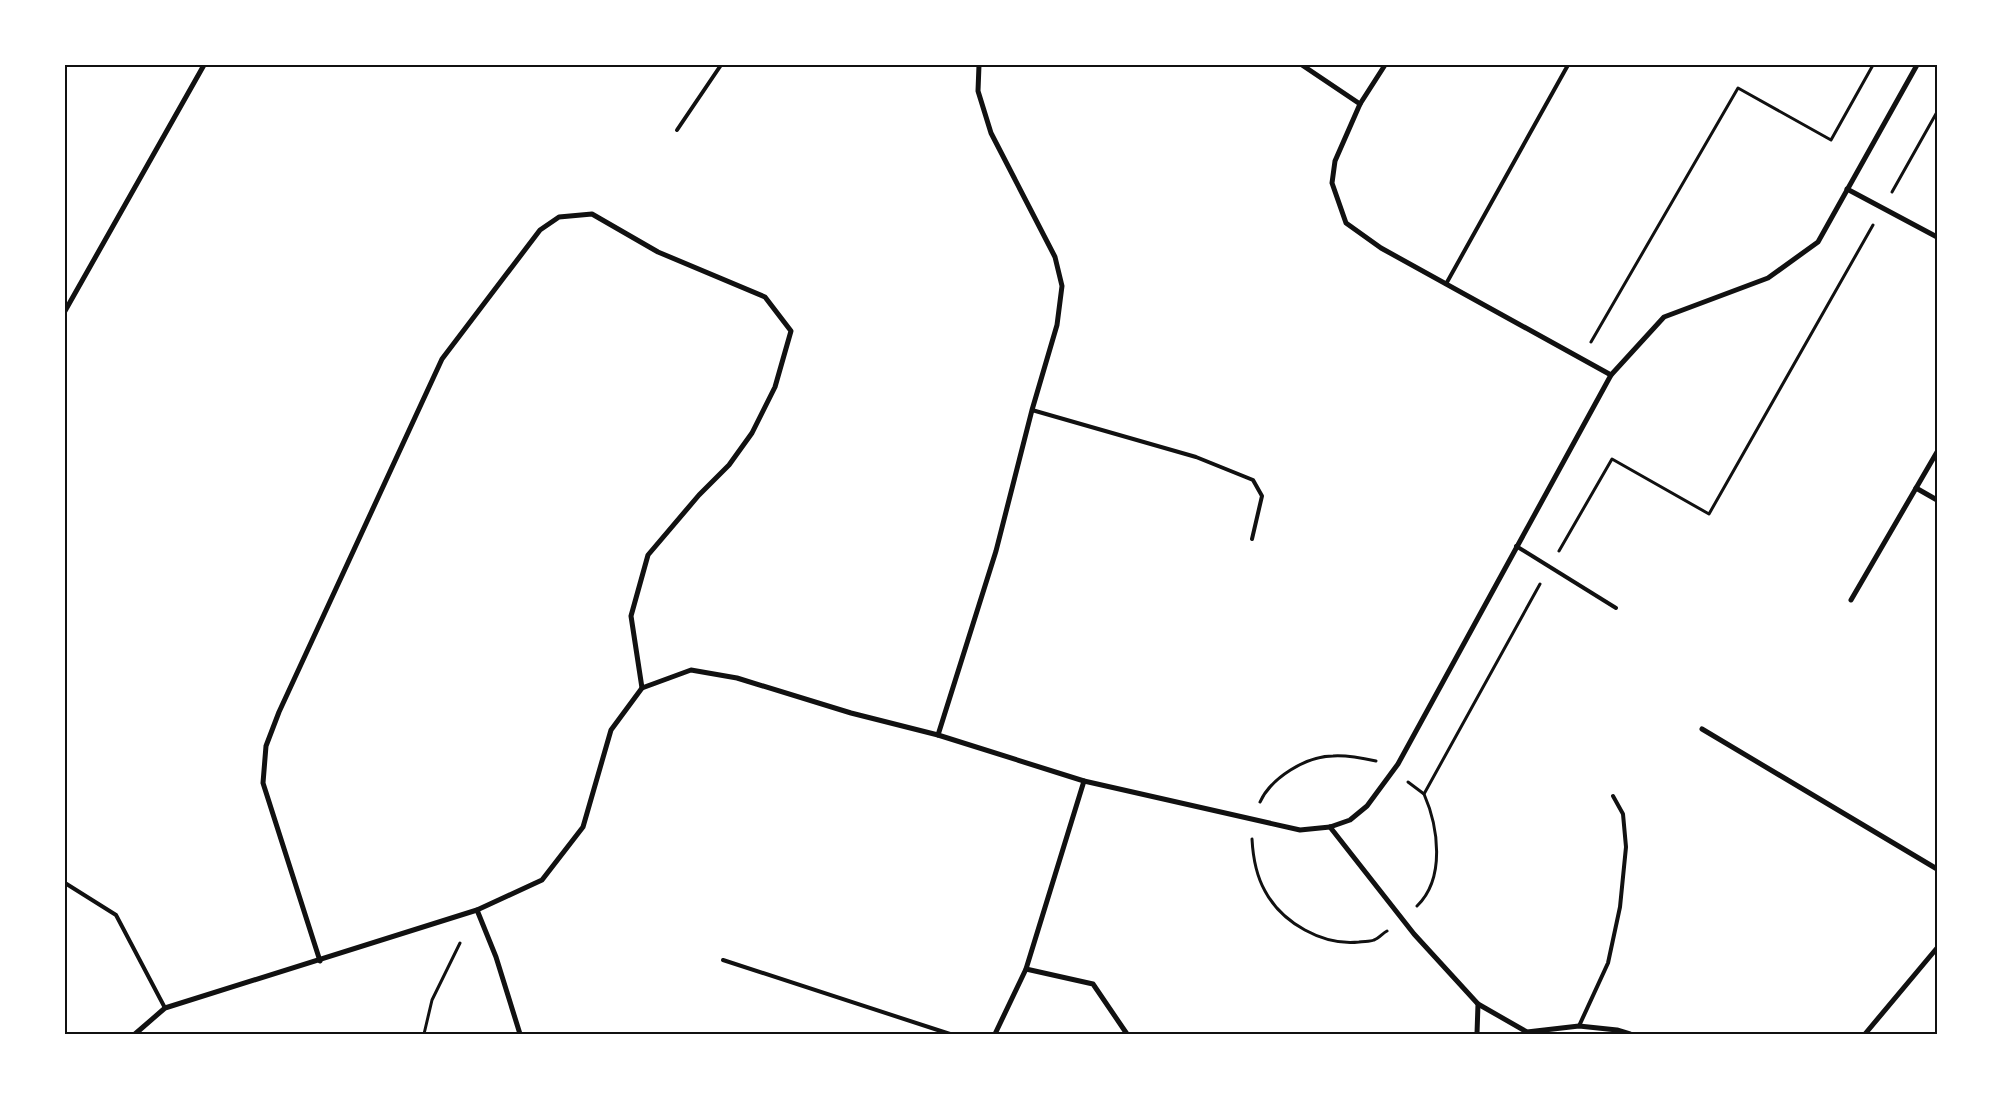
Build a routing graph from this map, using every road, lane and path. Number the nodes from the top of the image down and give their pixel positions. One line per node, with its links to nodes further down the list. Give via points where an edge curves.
1 (204, 65): 16 (street)
2 (721, 65): 11 (lane)
3 (979, 65): 19 (street, via 978,91 992,133 1055,257 1062,286 1057,325)
4 (1302, 65): 9 (street)
5 (1385, 65): 9 (street)
6 (1568, 65): 15 (lane)
7 (1873, 65): 17 (path, via 1831,140 1738,88)
8 (1917, 65): 12 (street)
9 (1360, 104): 15 (street, via 1335,161 1332,183 1346,223 1381,248)
10 (1937, 112): 13 (path)
11 (677, 130)
12 (1847, 190): 13 (street); 18 (street, via 1818,242 1768,278 1664,316)
13 (1884, 207): 14 (street); 25 (path, via 1709,514 1612,459)
14 (1937, 237)
15 (1446, 284): 17 (street)
16 (65, 311)
17 (1582, 358): 18 (street)
18 (1611, 375): 24 (street)
19 (1032, 410): 23 (lane, via 1196,457 1254,480 1262,496); 30 (street, via 996,550)
20 (1937, 452): 21 (street)
21 (1916, 488): 22 (street); 26 (street)
22 (1937, 500)
23 (1252, 538)
24 (1516, 546): 25 (lane); 31 (street)
25 (1550, 566): 27 (lane); 39 (path, via 1424,794 1435,824 1437,849 1432,881 1421,902)
26 (1851, 600)
27 (1616, 608)
28 (642, 688): 30 (street, via 691,670 737,678 851,714); 38 (street, via 611,730 583,827 542,880); 43 (street, via 631,616 648,555 729,465 752,434 776,387 791,331 765,297 658,252 592,214 559,217 540,230 442,359 266,746 263,783)
29 (1702, 729): 36 (street)
30 (938, 735): 32 (street)
31 (1392, 772): 34 (path, via 1376,761 1357,757 1332,756 1308,761 1265,791); 35 (street, via 1367,806 1350,820)
32 (1084, 780): 34 (street); 44 (street)
33 (1614, 796): 47 (lane, via 1623,814 1626,847 1620,907 1608,964)
34 (1252, 820): 35 (street, via 1300,830); 39 (path, via 1252,856 1265,892 1283,914 1299,926 1321,938 1347,944 1374,940)
35 (1330, 827): 39 (street)
36 (1937, 869)
37 (65, 883): 46 (lane, via 116,915)
38 (477, 910): 43 (street); 50 (street, via 496,957)
39 (1402, 919): 45 (street)
40 (460, 943): 49 (path, via 432,1000)
41 (1937, 948): 56 (street)
42 (723, 960): 51 (lane)
43 (320, 961): 46 (street)
44 (1026, 970): 52 (street); 53 (street, via 1093,984)
45 (1478, 1004): 47 (street, via 1527,1032); 54 (street)
46 (165, 1008): 48 (street)
47 (1579, 1026): 55 (street)
48 (135, 1034)
49 (424, 1034)
50 (520, 1034)
51 (950, 1034)
52 (995, 1034)
53 (1127, 1034)
54 (1477, 1034)
55 (1630, 1034)
56 (1865, 1034)

